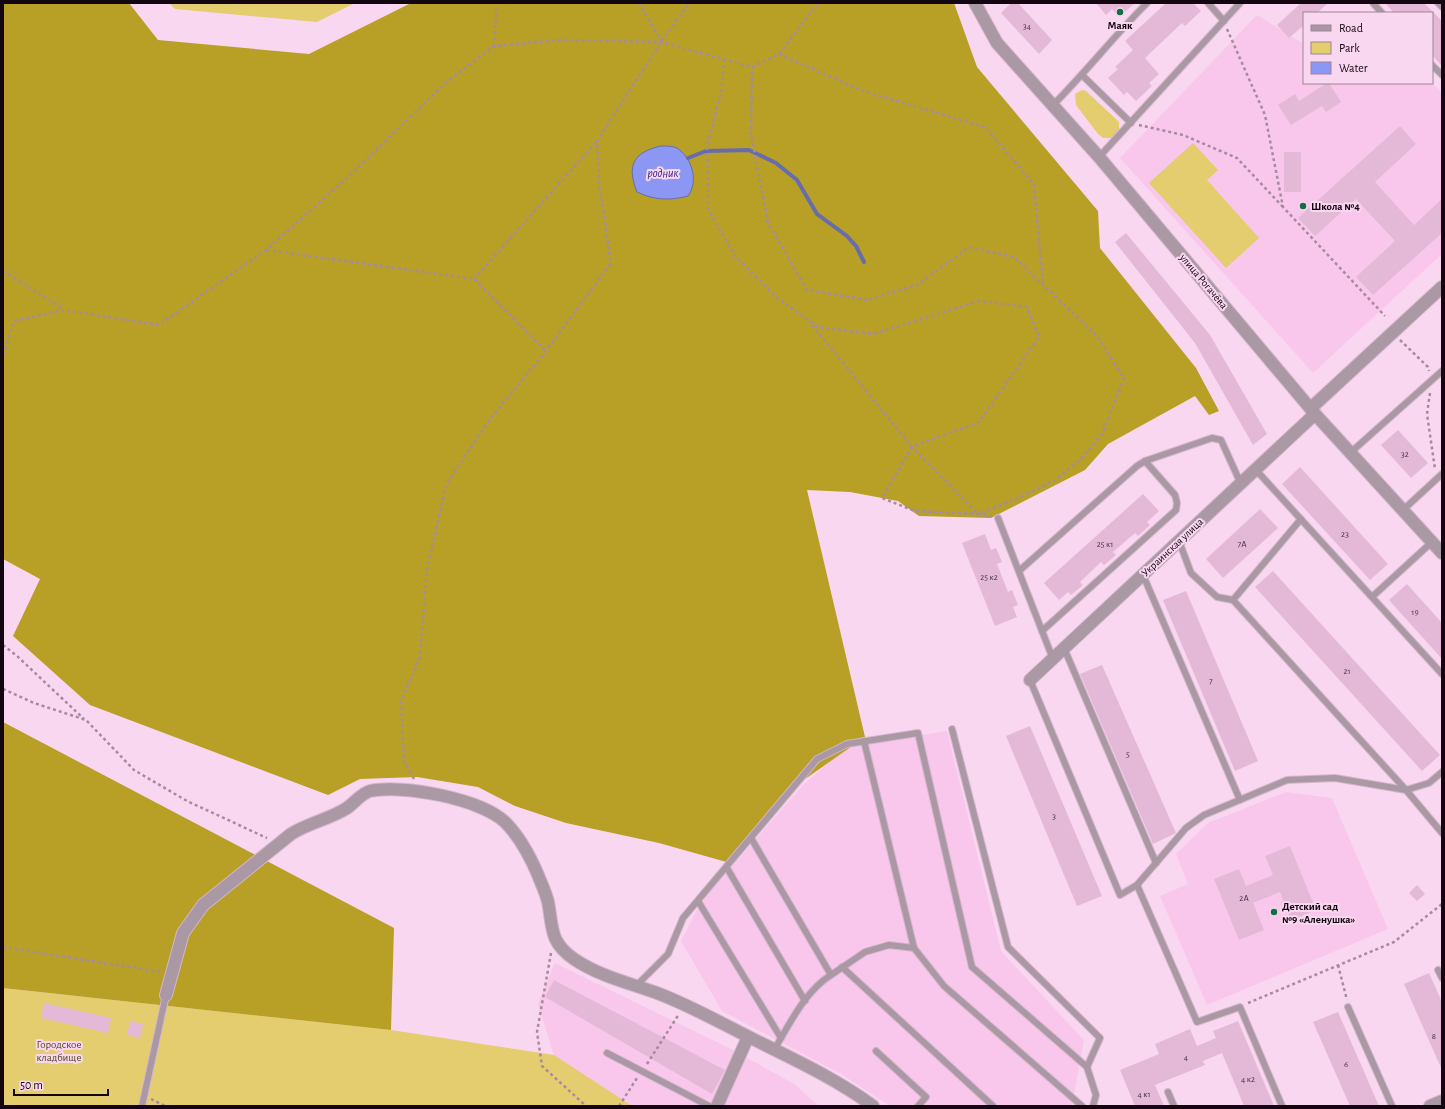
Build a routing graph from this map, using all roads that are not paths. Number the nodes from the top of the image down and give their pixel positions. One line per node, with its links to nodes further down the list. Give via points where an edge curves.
1 (975, 3): 13 (street, улица Рогачёва, via 997,43)
2 (1147, 3): 11 (lane, via 1116,34)
3 (1208, 3): 9 (lane)
4 (1240, 3): 9 (lane)
5 (1373, 3): 8 (lane)
6 (1438, 3): 7 (lane)
7 (1442, 7)
8 (1381, 12)
9 (1224, 21): 14 (lane)
10 (1433, 66): 12 (lane)
11 (1082, 75): 13 (lane); 14 (lane)
12 (1442, 75)
13 (1053, 105): 15 (street, улица Рогачёва)
14 (1131, 123): 15 (lane)
15 (1099, 157): 18 (street, улица Рогачёва)
16 (1442, 287): 18 (street, Украинская улица)
17 (1442, 371): 19 (lane)
18 (1313, 411): 19 (street, улица Рогачёва); 21 (street, Украинская улица)
19 (1350, 453): 24 (street, улица Рогачёва)
20 (1145, 461): 23 (lane, via 1217,438 1221,440); 30 (lane); 34 (lane, via 1175,495 1176,510)
21 (1256, 470): 23 (street, Украинская улица); 26 (lane)
22 (1442, 474): 24 (lane)
23 (1241, 484): 27 (street, Украинская улица)
24 (1403, 510): 28 (street, улица Рогачёва)
25 (998, 518): 30 (lane)
26 (1301, 518): 32 (lane); 33 (lane)
27 (1179, 541): 31 (street, Украинская улица); 33 (lane, via 1191,573 1217,597)
28 (1432, 542): 29 (street, улица Рогачёва); 32 (lane)
29 (1442, 552)
30 (1019, 571): 34 (lane)
31 (1143, 575): 35 (street, Украинская улица); 43 (lane)
32 (1373, 596): 37 (lane)
33 (1232, 600): 42 (lane)
34 (1042, 631): 36 (lane)
35 (1064, 648): 36 (street, Украинская улица); 46 (lane)
36 (1053, 659): 38 (street, Украинская улица)
37 (1442, 674)
38 (1030, 680): 48 (lane, via 1120,895)
39 (952, 729): 64 (lane, via 1008,947 1100,1038)
40 (864, 741): 45 (lane, via 846,744 817,759); 50 (lane); 64 (lane, via 918,733 972,967)
41 (1442, 772): 42 (lane, via 1429,783)
42 (1406, 790): 43 (lane, via 1335,778 1288,780); 44 (lane)
43 (1240, 800): 46 (lane, via 1204,815 1186,828)
44 (1442, 833)
45 (751, 838): 47 (lane); 53 (lane)
46 (1156, 863): 48 (lane)
47 (727, 868): 49 (lane); 57 (lane)
48 (1137, 885): 76 (lane, via 1197,1022 1240,1006)
49 (698, 901): 55 (lane, via 683,918 668,954); 60 (lane)
50 (914, 948): 51 (lane, via 889,945 865,952); 73 (lane, via 944,986)
51 (842, 967): 53 (lane); 72 (lane)
52 (1438, 970): 54 (lane)
53 (831, 975): 57 (lane, via 822,981)
54 (1442, 978)
55 (636, 986): 56 (street, via 617,980 575,959 560,948 551,930 548,901 537,874 521,840 504,821 485,809 452,798 421,791 388,789 368,791 346,809 300,828 203,905 183,933); 59 (street, via 658,993)
56 (166, 995): 67 (lane)
57 (805, 1001): 60 (lane)
58 (1348, 1007): 77 (lane)
59 (748, 1037): 61 (street); 69 (street)
60 (781, 1038): 61 (lane)
61 (774, 1050): 70 (street, via 856,1094)
62 (876, 1051): 71 (lane, via 926,1097)
63 (606, 1053): 68 (lane)
64 (1087, 1067): 74 (lane, via 1096,1095)
65 (1168, 1092): 75 (lane)
66 (1442, 1101): 78 (street)
67 (142, 1106)
68 (709, 1106)
69 (717, 1106)
70 (873, 1106)
71 (918, 1106)
72 (993, 1106)
73 (1082, 1106)
74 (1093, 1106)
75 (1174, 1106)
76 (1282, 1106)
77 (1392, 1106)
78 (1430, 1106)

